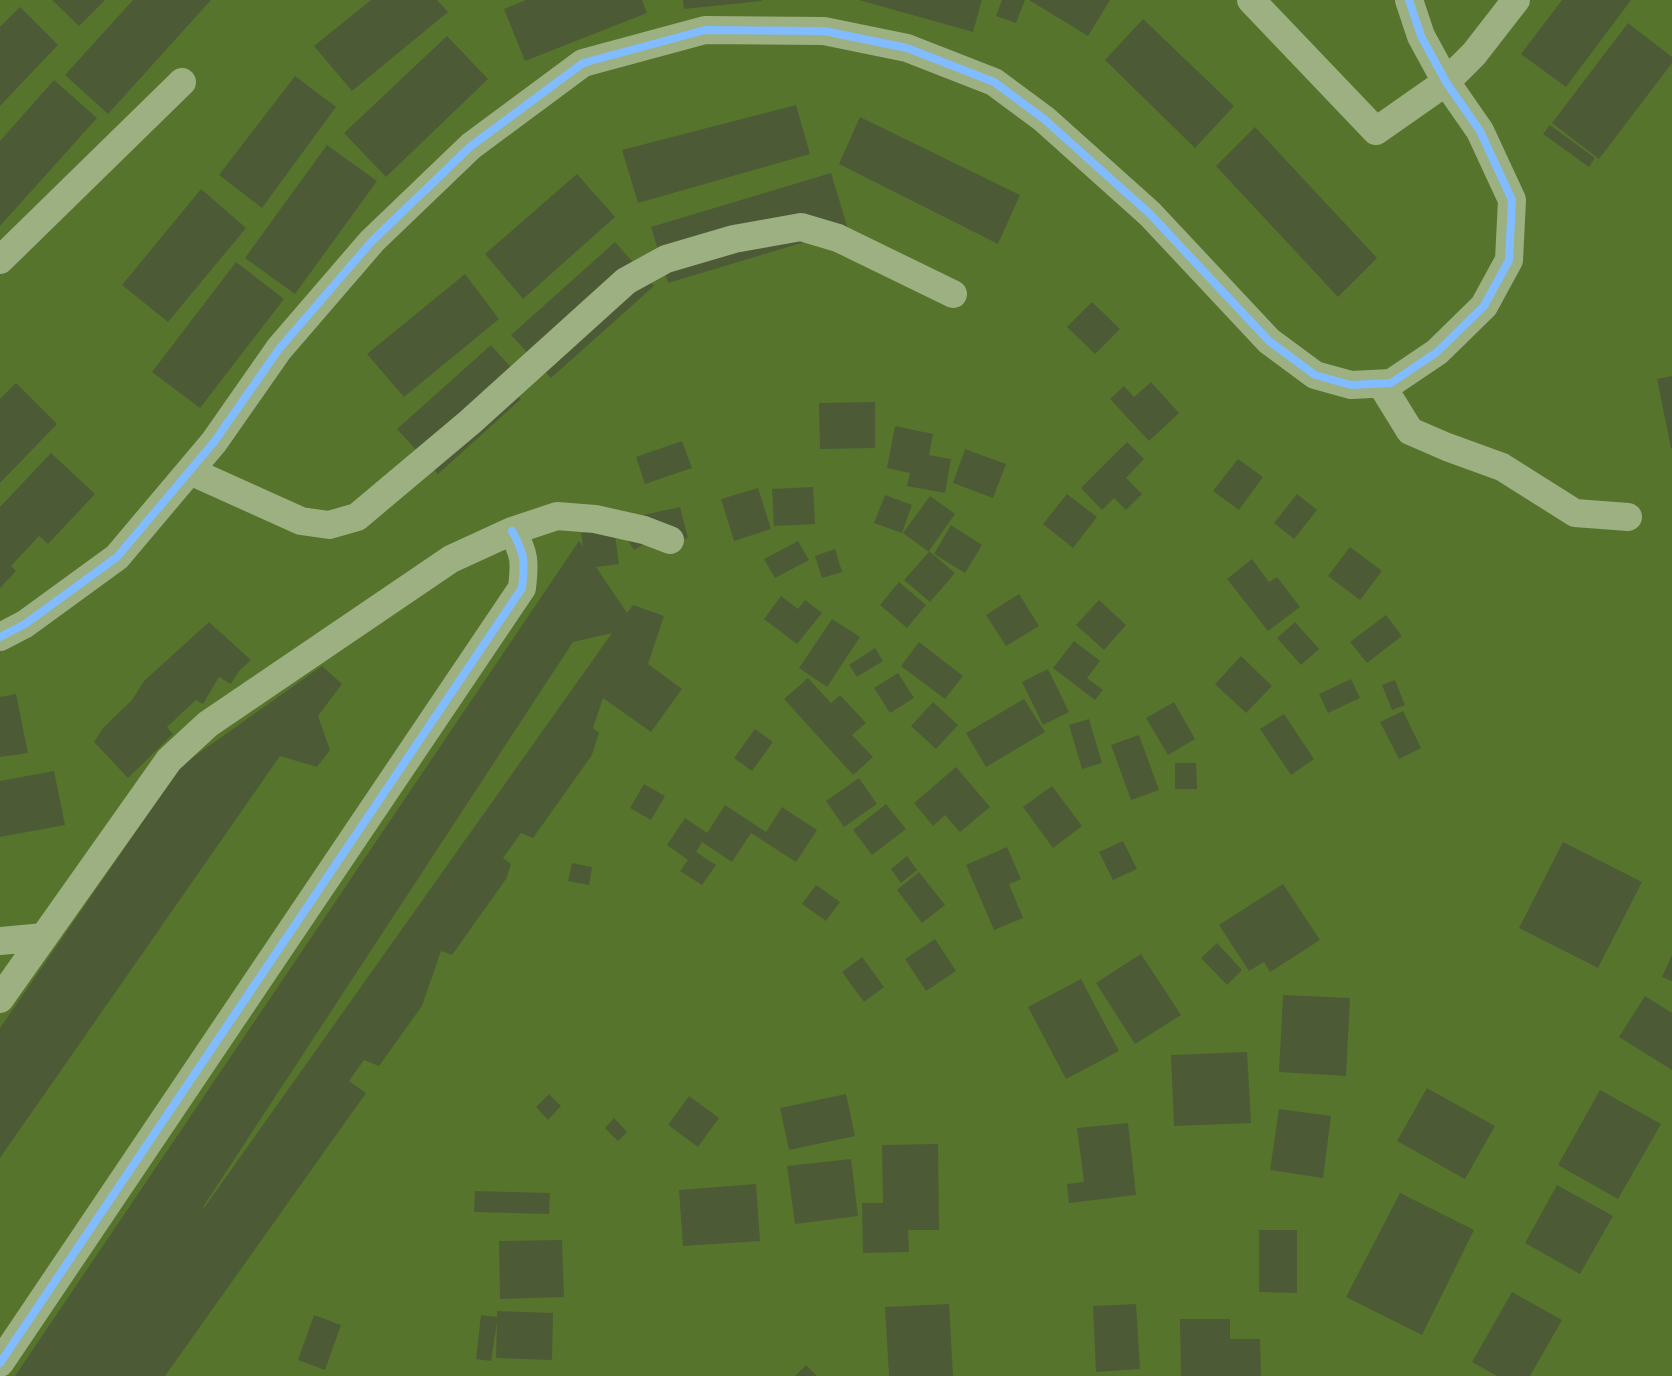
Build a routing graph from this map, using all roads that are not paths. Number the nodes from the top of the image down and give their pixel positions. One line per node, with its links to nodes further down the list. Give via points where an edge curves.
1 (1251, 0): 5 (street, via 1376,131)
2 (1409, 0): 5 (street, via 1421,36)
3 (1516, 0): 5 (street, via 1474,54)
4 (182, 82): 6 (street)
5 (1446, 82): 8 (street, via 1480,131 1512,200 1508,260 1484,306 1437,352 1391,383)
6 (0, 260)
7 (952, 294): 9 (street, via 838,238 801,227 734,239 666,259 626,282 470,422 357,517 330,525 300,521)
8 (1381, 384): 9 (street, via 1351,385 1315,375 1269,341 1150,214 1044,119 994,82 907,48 824,31 705,30 583,63 471,146 366,248 279,349); 10 (street, via 1410,431 1502,467 1575,513)
9 (190, 471): 13 (street, via 118,556 25,624)
10 (1628, 517)
11 (512, 531): 12 (street, via 557,516 594,519 644,530); 14 (street, via 451,559 208,724 170,760); 17 (street, via 522,548 525,565 522,588)
12 (670, 540)
13 (0, 637)
14 (44, 937): 15 (street); 16 (street)
15 (0, 941)
16 (0, 999)
17 (0, 1363)

